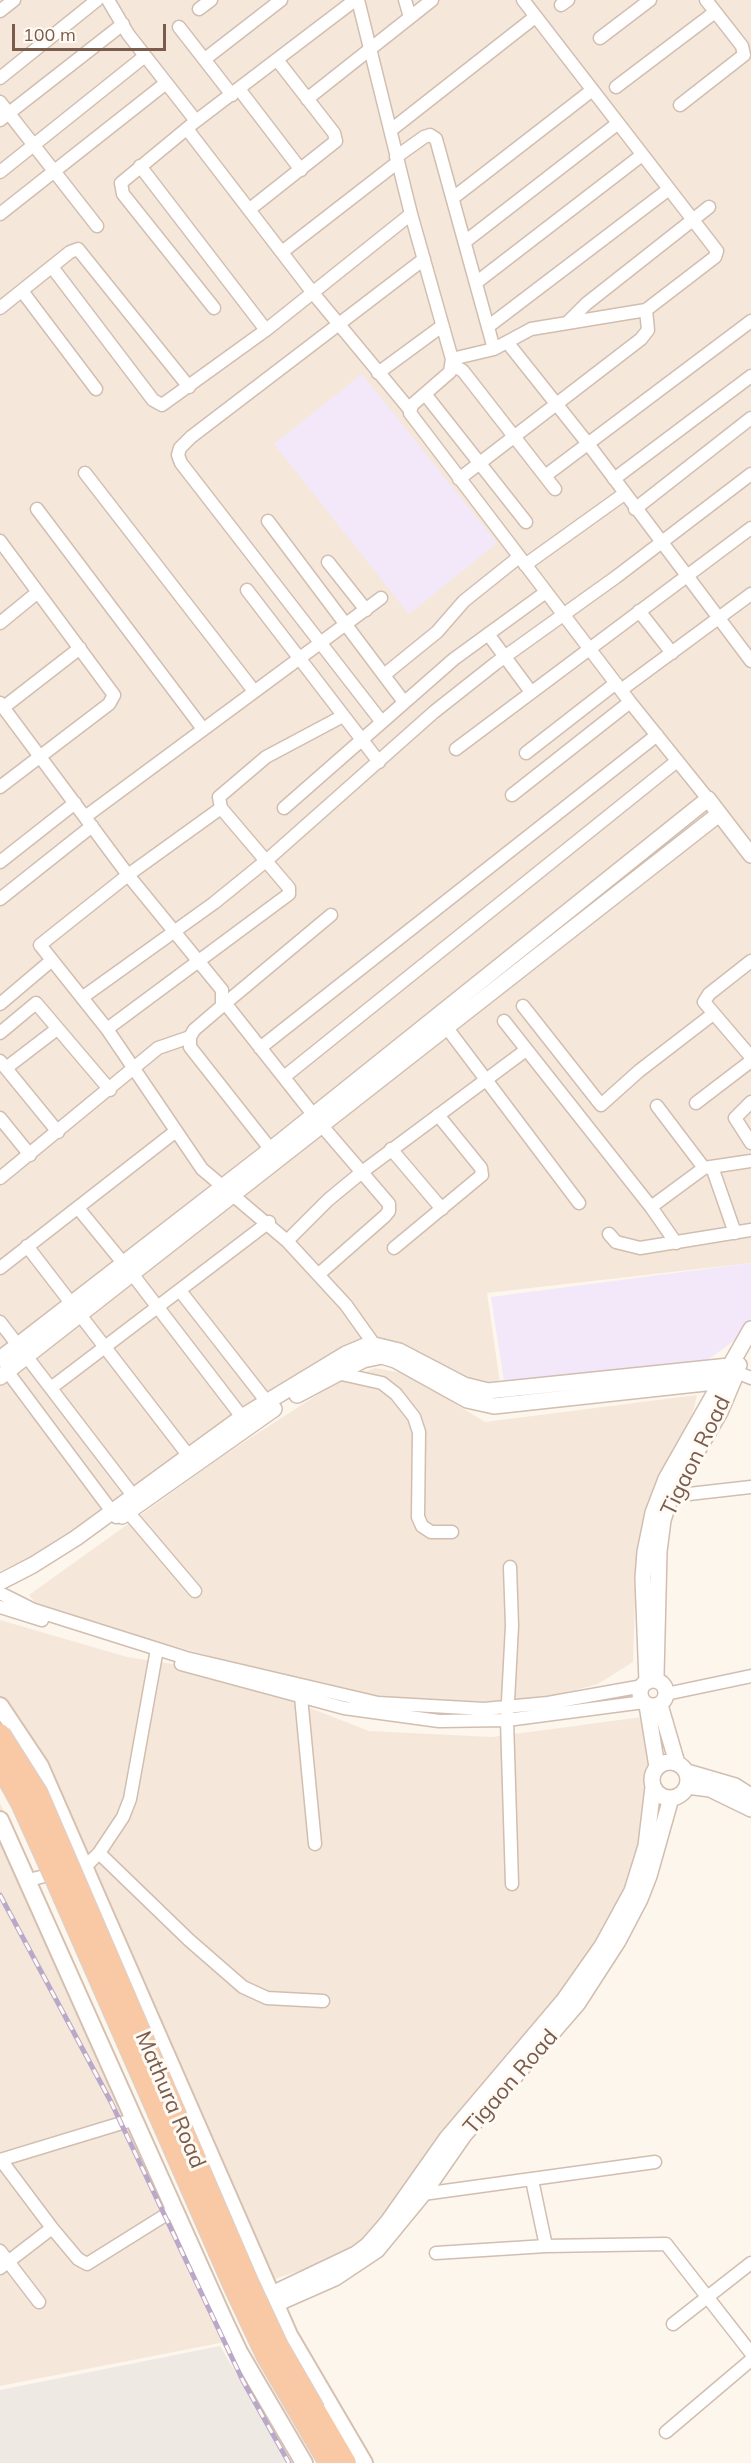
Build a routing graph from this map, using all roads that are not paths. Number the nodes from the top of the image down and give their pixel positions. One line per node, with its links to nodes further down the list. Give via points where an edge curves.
1 (14, 0): 13 (street)
2 (97, 0): 24 (street)
3 (108, 0): 17 (street)
4 (211, 0): 12 (street)
5 (280, 0): 22 (street)
6 (356, 0): 20 (street); 23 (street)
7 (405, 0): 15 (street)
8 (432, 0): 15 (street)
9 (523, 0): 16 (street)
10 (650, 0): 19 (street)
11 (706, 0): 14 (street)
12 (200, 9)
13 (0, 11)
14 (716, 12): 26 (street); 31 (street, via 742,45 744,55)
15 (410, 16): 20 (street)
16 (535, 17): 27 (street); 35 (street)
17 (123, 24): 21 (street); 32 (street)
18 (179, 27): 22 (street)
19 (600, 38)
20 (370, 48): 29 (street); 35 (street)
21 (145, 56): 25 (street); 36 (street)
22 (205, 59): 28 (street)
23 (278, 61): 28 (street); 29 (street)
24 (0, 78)
25 (166, 83): 34 (street); 41 (street)
26 (616, 87)
27 (591, 91): 33 (street); 44 (street)
28 (235, 92): 34 (street); 40 (street)
29 (308, 99): 40 (street, via 336,141)
30 (0, 102): 32 (street)
31 (680, 105)
32 (4, 116): 36 (street)
33 (617, 124): 37 (street); 51 (street)
34 (191, 125): 39 (street); 46 (street)
35 (391, 130): 38 (street)
36 (33, 145): 41 (street); 42 (street)
37 (642, 155): 43 (street); 55 (street)
38 (397, 160): 44 (street, via 424,137 434,137); 48 (street); 52 (street)
39 (140, 166): 58 (street, via 121,183 121,191); 66 (street)
40 (301, 170): 46 (street)
41 (54, 171): 47 (street); 50 (street)
42 (0, 172)
43 (669, 189): 49 (street); 65 (street)
44 (453, 198): 51 (street)
45 (709, 207): 49 (street)
46 (250, 209): 52 (street)
47 (0, 214)
48 (411, 214): 53 (street); 57 (street)
49 (694, 220): 60 (street, via 716,247 717,255); 62 (street)
50 (97, 226)
51 (466, 241): 55 (street)
52 (282, 252): 57 (street)
53 (424, 259): 63 (street); 64 (street)
54 (52, 267): 56 (street); 72 (street, via 73,250 80,251); 72 (street, via 156,403 165,404)
55 (477, 282): 65 (street)
56 (22, 291): 59 (street); 73 (street)
57 (314, 293): 63 (street); 66 (street)
58 (214, 308)
59 (0, 309)
60 (646, 310): 62 (street); 75 (street, via 645,335)
61 (751, 321): 79 (street)
62 (568, 322): 67 (street, via 525,330)
63 (339, 324): 70 (street); 111 (street, via 183,443 178,455)
64 (442, 326): 69 (street); 70 (street)
65 (489, 326): 68 (street)
66 (266, 330): 72 (street)
67 (507, 342): 68 (street); 75 (street)
68 (494, 349): 69 (street)
69 (453, 362): 74 (street, via 447,375); 78 (street)
70 (378, 373): 76 (street)
71 (751, 376): 85 (street)
72 (189, 387)
73 (96, 389)
74 (425, 394): 76 (street); 80 (street)
75 (555, 405): 78 (street); 79 (street)
76 (410, 410): 84 (street)
77 (751, 418): 89 (street)
78 (514, 437): 80 (street); 83 (street)
79 (588, 445): 83 (street); 85 (street)
80 (479, 464): 84 (street); 91 (street)
81 (85, 473): 120 (street)
82 (751, 474): 94 (street)
83 (545, 476): 86 (street)
84 (459, 479): 96 (street)
85 (614, 479): 87 (street)
86 (555, 489)
87 (624, 494): 89 (street); 96 (street)
88 (37, 509): 127 (street)
89 (635, 509): 94 (street)
90 (268, 521): 109 (street)
91 (526, 522)
92 (751, 528): 98 (street)
93 (0, 541): 95 (street)
94 (661, 543): 98 (street); 106 (street)
95 (5, 558): 100 (street)
96 (522, 561): 101 (street); 118 (street, via 464,600 437,632)
97 (328, 562): 104 (street)
98 (686, 575): 105 (street); 107 (street)
99 (247, 590): 116 (street)
100 (38, 592): 108 (street); 113 (street)
101 (546, 592): 106 (street); 110 (street)
102 (751, 594): 107 (street)
103 (381, 598): 104 (street)
104 (366, 610): 109 (street)
105 (639, 611): 112 (street); 114 (street)
106 (563, 614): 112 (street); 115 (street)
107 (719, 619): 114 (street); 117 (street)
108 (0, 623)
109 (345, 624): 111 (street); 118 (street)
110 (488, 634): 115 (street); 122 (street)
111 (322, 642): 116 (street); 126 (street)
112 (589, 647): 119 (street); 121 (street)
113 (80, 648): 124 (street); 132 (street, via 114,691 114,698)
114 (672, 652): 119 (street)
115 (504, 657): 121 (street); 134 (street)
116 (299, 659): 120 (street); 125 (street)
117 (751, 661)
118 (384, 675): 122 (street)
119 (618, 687): 123 (street); 131 (street)
120 (254, 691): 127 (street)
121 (531, 692): 130 (street)
122 (404, 702): 126 (street)
123 (630, 702): 128 (street); 136 (street)
124 (2, 705): 132 (street)
125 (343, 716): 129 (street); 139 (street, via 258,763 219,797)
126 (381, 721): 129 (street)
127 (203, 729): 142 (street)
128 (657, 735): 133 (street); 164 (street)
129 (361, 739): 134 (street); 140 (street)
130 (456, 749)
131 (526, 753)
132 (40, 756): 135 (street); 138 (street)
133 (677, 761): 137 (street); 169 (street)
134 (379, 762): 144 (street)
135 (0, 787)
136 (512, 795)
137 (708, 799): 141 (street); 177 (street)
138 (75, 803): 142 (street); 145 (street)
139 (221, 808): 144 (street); 146 (street)
140 (284, 808)
141 (719, 814): 143 (street); 159 (street)
142 (89, 821): 146 (street); 147 (street)
143 (751, 855)
144 (267, 860): 149 (street); 151 (street, via 289,888 289,894)
145 (0, 862)
146 (128, 874): 149 (street); 150 (street, via 39,945)
147 (0, 899)
148 (331, 915): 155 (street)
149 (174, 931): 151 (street); 153 (street)
150 (52, 960): 153 (street); 154 (street)
151 (199, 960): 155 (street, via 222,990); 161 (street)
152 (751, 961): 157 (street, via 706,998 706,1006)
153 (82, 997): 161 (street)
154 (0, 1004)
155 (224, 1004): 163 (street); 164 (street)
156 (524, 1006): 157 (street, via 601,1105)
157 (713, 1014): 166 (street)
158 (504, 1021): 165 (street)
159 (447, 1028): 170 (street); 177 (street)
160 (57, 1029): 162 (street, via 36,1004); 167 (street); 171 (street)
161 (107, 1029): 168 (street)
162 (0, 1033)
163 (190, 1037): 168 (street, via 158,1048); 183 (street, via 190,1047)
164 (260, 1048): 169 (street)
165 (526, 1050): 170 (street); 190 (street)
166 (749, 1052): 173 (street)
167 (3, 1064): 179 (street)
168 (134, 1068): 171 (street); 178 (street)
169 (284, 1077): 177 (street)
170 (487, 1081): 175 (street); 189 (street)
171 (110, 1090): 179 (street)
172 (751, 1102): 180 (street, via 735,1118)
173 (696, 1103)
174 (657, 1106): 185 (street)
175 (438, 1115): 181 (street); 192 (street, via 483,1173)
176 (0, 1118): 182 (street)
177 (318, 1120): 183 (street); 186 (street)
178 (176, 1131): 188 (street, via 202,1169); 191 (street)
179 (58, 1132): 182 (street)
180 (751, 1143)
181 (391, 1149): 186 (street); 192 (street)
182 (30, 1155): 187 (street)
183 (274, 1155): 188 (street)
184 (751, 1161): 185 (street)
185 (708, 1168): 190 (street); 195 (street)
186 (362, 1172): 197 (street); 203 (street, via 389,1204 388,1211)
187 (0, 1178)
188 (229, 1191): 193 (street); 202 (street)
189 (579, 1203)
190 (651, 1207): 198 (street)
191 (78, 1208): 199 (street); 202 (street)
192 (442, 1209): 200 (street)
193 (269, 1222): 197 (street); 204 (street)
194 (751, 1230): 195 (street)
195 (735, 1233): 198 (street)
196 (609, 1234): 198 (street, via 616,1242 632,1248)
197 (287, 1241): 203 (street)
198 (676, 1243)
199 (27, 1246): 201 (street); 206 (street)
200 (394, 1248)
201 (0, 1268)
202 (128, 1269): 205 (street); 206 (street)
203 (319, 1274): 212 (street)
204 (181, 1292): 205 (street); 217 (street)
205 (159, 1308): 210 (street); 218 (street)
206 (76, 1310): 210 (street); 211 (street)
207 (0, 1322): 211 (street)
208 (751, 1329): 215 (street)
209 (751, 1344): 215 (street, Tigaon Road)
210 (106, 1348): 216 (street); 219 (street)
211 (23, 1350): 213 (street); 216 (street)
212 (378, 1350): 214 (street); 215 (street, via 399,1351 464,1385 488,1391); 217 (street, via 346,1354)
213 (2, 1369): 222 (street)
214 (337, 1373): 222 (street, via 275,1409); 223 (street, via 382,1383 414,1417 419,1431 418,1517 431,1532)
215 (733, 1376): 221 (street, Tigaon Road, via 720,1412); 231 (street, Tigaon Road, via 666,1479 653,1513 643,1578)
216 (51, 1388): 222 (street)
217 (267, 1402): 218 (street)
218 (243, 1417): 219 (street)
219 (188, 1455): 222 (street)
220 (751, 1487): 221 (street)
221 (671, 1496): 231 (street, Tigaon Road, via 659,1551)
222 (126, 1509): 225 (street); 226 (street); 227 (street, via 59,1560)
223 (452, 1532)
224 (510, 1567): 235 (street)
225 (0, 1582)
226 (195, 1591)
227 (0, 1592): 229 (street, via 34,1610)
228 (0, 1607): 229 (street)
229 (156, 1653): 232 (street); 235 (street, via 378,1703 458,1710); 247 (street, via 130,1799)
230 (751, 1676): 233 (street)
231 (648, 1683): 233 (street, via 640,1695); 233 (street, via 664,1686); 235 (street, via 548,1704)
232 (300, 1697): 236 (street, via 397,1717); 246 (street)
233 (654, 1701): 236 (street); 239 (street); 240 (street)
234 (0, 1706): 248 (main road, via 40,1766)
235 (508, 1707): 236 (street)
236 (507, 1720): 250 (street)
237 (0, 1734): 271 (highway, Mathura Road, bridge, via 38,1794 249,2284)
238 (0, 1764): 271 (highway, Mathura Road, bridge, via 54,1876 239,2299 266,2355)
239 (657, 1767): 240 (street, via 669,1761); 241 (street)
240 (684, 1774): 242 (street, via 735,1786); 243 (street, via 684,1792); 244 (street)
241 (653, 1787): 243 (street); 252 (street, Tigaon Road, via 646,1846 632,1892)
242 (751, 1796)
243 (670, 1798): 252 (street, Tigaon Road, via 640,1899 578,2003)
244 (751, 1809)
245 (0, 1820): 249 (main road)
246 (315, 1844)
247 (99, 1853): 248 (street); 251 (street, via 243,1987 267,1998)
248 (86, 1866): 249 (street); 266 (main road)
249 (29, 1880): 253 (main road)
250 (512, 1884)
251 (323, 2001)
252 (548, 2031): 257 (street, Tigaon Road, via 464,2135); 266 (street, Tigaon Road, via 447,2138 366,2247)
253 (135, 2119): 254 (street); 258 (main road)
254 (1, 2160): 259 (street)
255 (655, 2162): 256 (street)
256 (532, 2180): 257 (street); 260 (street)
257 (423, 2194): 266 (street, Tigaon Road, via 390,2237 364,2261)
258 (175, 2209): 259 (street, via 87,2264); 273 (main road, via 239,2352)
259 (52, 2228): 264 (street)
260 (546, 2246): 262 (street); 265 (street, via 666,2244)
261 (0, 2250): 264 (street)
262 (436, 2253)
263 (751, 2263): 265 (street)
264 (4, 2264): 267 (street)
265 (708, 2298): 268 (street); 269 (street)
266 (274, 2299): 276 (main road, via 289,2335)
267 (39, 2302)
268 (673, 2324)
269 (751, 2353)
270 (751, 2360): 272 (street)
271 (310, 2416): 274 (highway, Mathura Road); 275 (highway, Mathura Road)
272 (666, 2432)
273 (304, 2463)
274 (329, 2463)
275 (346, 2463)
276 (364, 2463)

